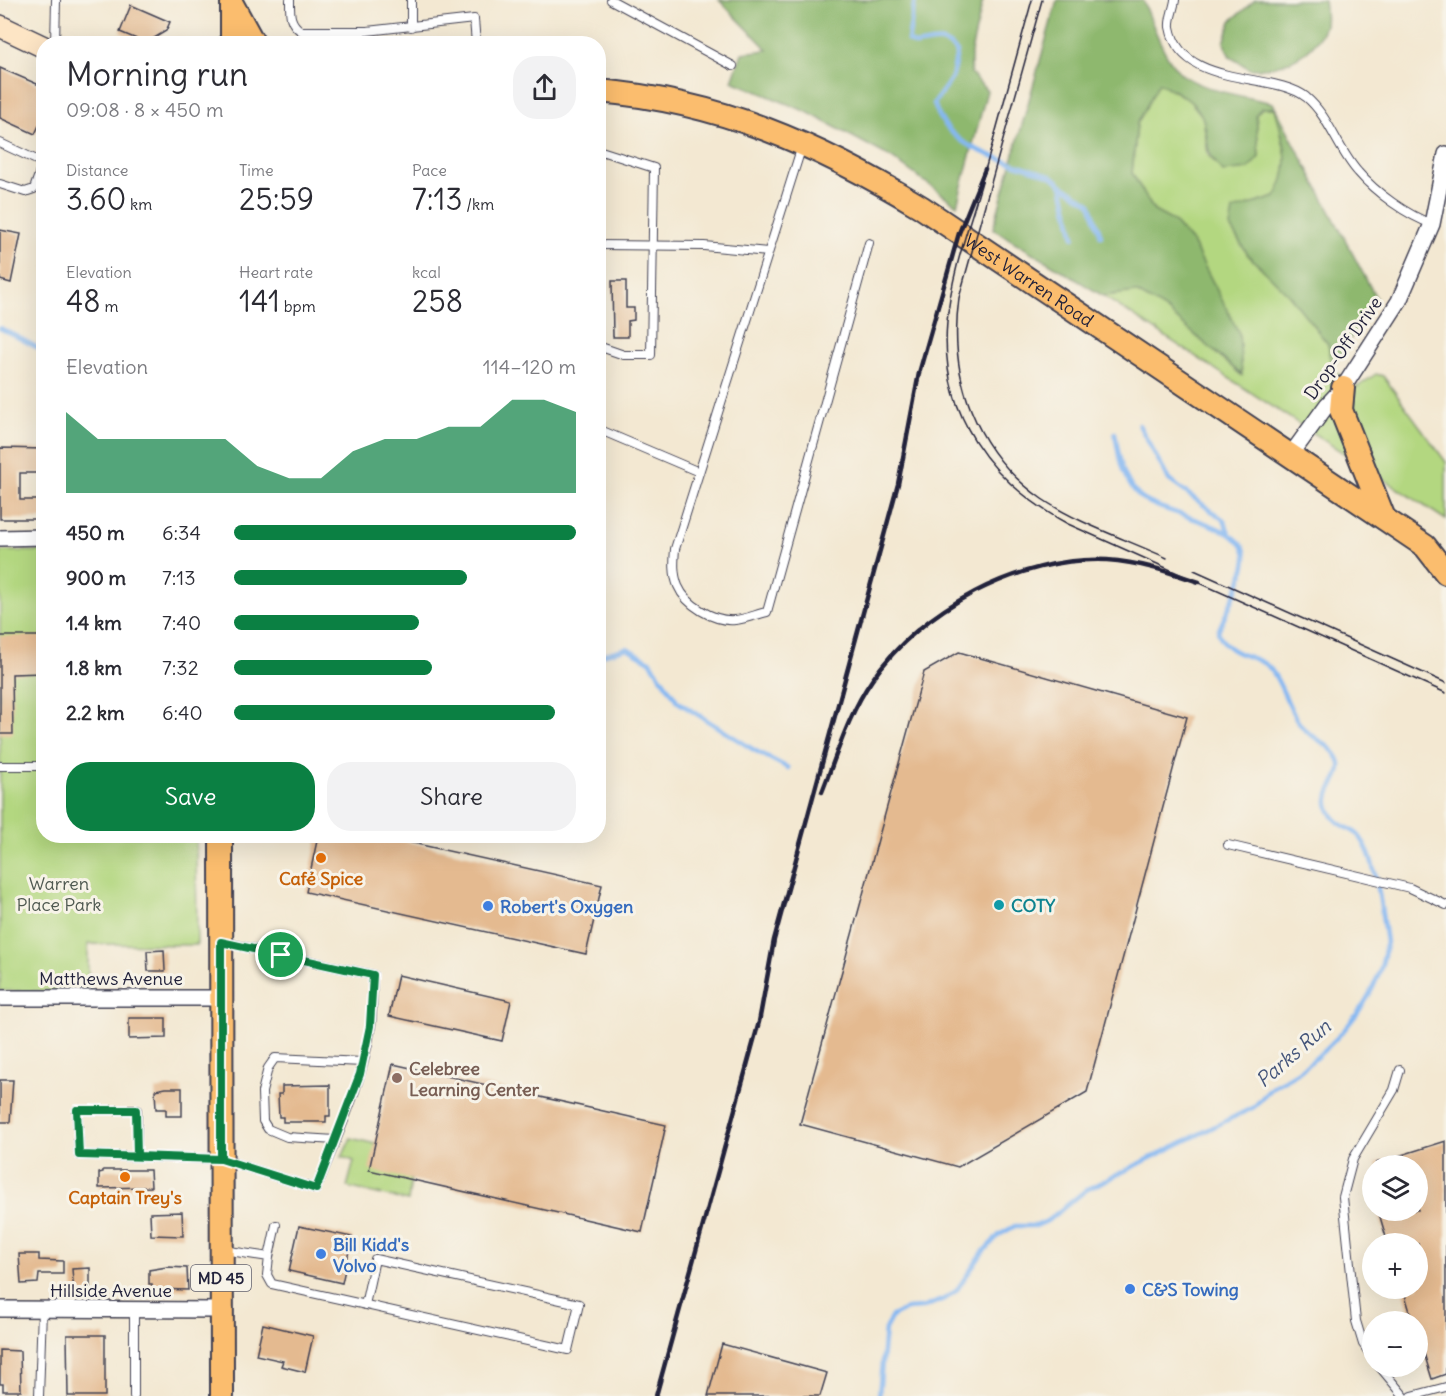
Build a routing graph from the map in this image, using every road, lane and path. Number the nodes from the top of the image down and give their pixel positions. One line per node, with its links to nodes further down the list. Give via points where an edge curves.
1 (56, 0): 9 (lane)
2 (290, 0): 8 (lane, via 290,18 302,31)
3 (411, 0): 8 (lane)
4 (611, 0): 14 (lane)
5 (1175, 0): 23 (lane, via 1170,26 1180,48 1216,73 1305,96 1358,172 1410,216)
6 (232, 2): 10 (main road); 11 (main road)
7 (0, 26): 13 (street)
8 (411, 27): 12 (lane, via 474,19)
9 (55, 36)
10 (232, 36)
11 (250, 36)
12 (475, 36)
13 (36, 43)
14 (733, 66)
15 (606, 92): 16 (main road, West Warren Road, via 693,106)
16 (803, 142): 27 (lane); 31 (main road, West Warren Road, via 921,207)
17 (0, 143): 20 (lane)
18 (606, 153): 26 (lane, via 654,168)
19 (1446, 154): 23 (street, Drop-Off Drive)
20 (36, 160)
21 (36, 183): 22 (lane, via 34,189 25,192)
22 (0, 184)
23 (1432, 224): 29 (street, Drop-Off Drive, via 1399,302)
24 (869, 243): 32 (lane, via 767,612 735,620 721,619 699,609 678,587 673,566 675,549)
25 (606, 244): 26 (lane)
26 (653, 244): 27 (lane); 28 (lane, via 651,355 624,355)
27 (768, 252): 32 (lane)
28 (606, 349)
29 (1343, 388): 31 (street, Drop-Off Drive); 33 (main road, via 1343,418)
30 (606, 432): 32 (lane)
31 (1290, 456): 33 (main road, West Warren Road)
32 (699, 472)
33 (1384, 518): 36 (main road, West Warren Road)
34 (36, 537): 35 (street)
35 (0, 538)
36 (1436, 547): 37 (main road, West Warren Road)
37 (1446, 573)
38 (0, 766): 39 (lane)
39 (36, 766)
40 (221, 843): 43 (main road, MD 45)
41 (1228, 845): 42 (lane, via 1394,884 1428,894)
42 (1446, 905)
43 (221, 942): 45 (main road, MD 45); 46 (lane, via 373,975)
44 (0, 998): 45 (street, Matthews Avenue)
45 (222, 998): 50 (main road, MD 45)
46 (363, 1062): 48 (lane); 48 (lane, via 275,1058 268,1068 262,1092 263,1121 268,1129 287,1137)
47 (1400, 1070): 59 (lane, via 1394,1090 1353,1158 1343,1197 1356,1321)
48 (335, 1140): 50 (lane, via 316,1189)
49 (137, 1156): 49 (lane, via 79,1155 77,1110 136,1110); 50 (lane)
50 (221, 1159): 52 (main road, MD 45)
51 (276, 1225): 53 (lane)
52 (222, 1250): 53 (lane); 58 (main road, MD 45)
53 (269, 1257): 54 (lane, via 267,1275 272,1284)
54 (365, 1305): 54 (lane, via 568,1350 579,1304 375,1258)
55 (0, 1310): 56 (street, Hillside Avenue)
56 (42, 1310): 57 (street, Hillside Avenue); 62 (lane)
57 (134, 1310): 58 (street, Hillside Avenue); 63 (lane)
58 (221, 1310): 64 (main road, MD 45)
59 (1362, 1341)
60 (1388, 1377): 65 (lane)
61 (1446, 1387): 66 (lane)
62 (39, 1396)
63 (134, 1396)
64 (222, 1396)
65 (1404, 1396)
66 (1412, 1396)

